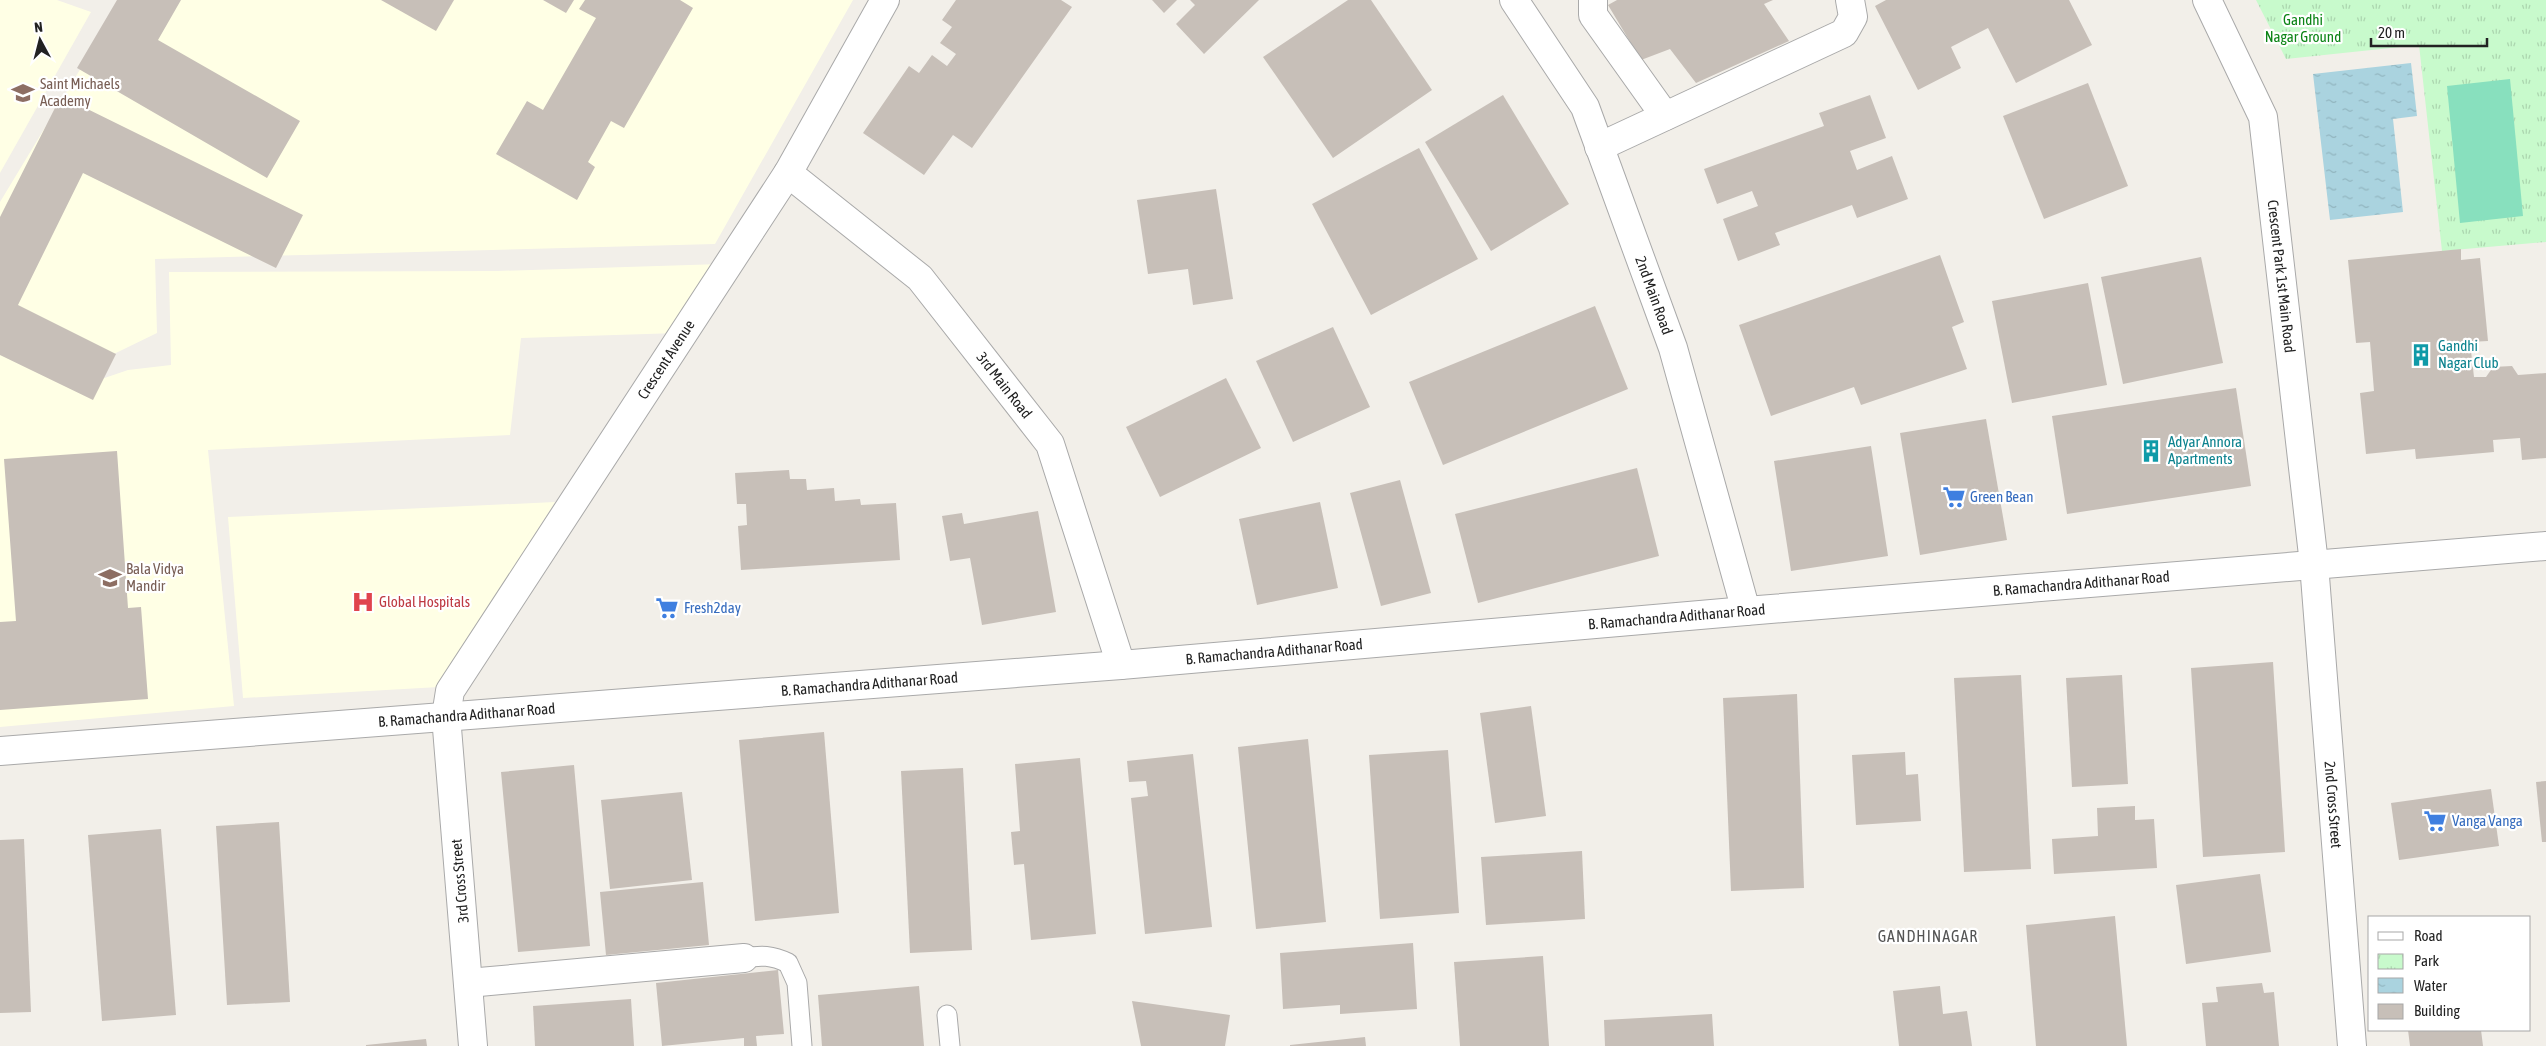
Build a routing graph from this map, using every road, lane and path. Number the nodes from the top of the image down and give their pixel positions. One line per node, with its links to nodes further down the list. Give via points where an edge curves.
1 (885, 0): 8 (street, Crescent Avenue)
2 (1514, 0): 7 (street, 2nd Main Road, via 1585,107)
3 (1594, 0): 6 (street, via 1592,15)
4 (1850, 0): 6 (street, via 1853,17 1844,33)
5 (2207, 0): 10 (street, Crescent Park 1st Main Road, via 2263,117)
6 (1665, 116): 7 (street)
7 (1599, 147): 11 (street, 2nd Main Road, via 1673,348)
8 (788, 173): 12 (street, 3rd Main Road, via 920,278 1050,444); 13 (street, Crescent Avenue, via 460,673 450,691)
9 (2546, 546): 10 (street, B. Ramachandra Adithanar Road)
10 (2314, 564): 11 (street, B. Ramachandra Adithanar Road); 21 (street, 2nd Cross Street)
11 (1746, 610): 12 (street, B. Ramachandra Adithanar Road)
12 (1121, 665): 13 (street, B. Ramachandra Adithanar Road)
13 (446, 716): 14 (street, B. Ramachandra Adithanar Road); 16 (street, 3rd Cross Street)
14 (0, 751)
15 (744, 958): 16 (street); 19 (lane, via 775,956 788,962 797,984)
16 (468, 983): 18 (street, 3rd Cross Street)
17 (946, 1015): 20 (lane)
18 (474, 1046)
19 (802, 1046)
20 (950, 1046)
21 (2352, 1046)

